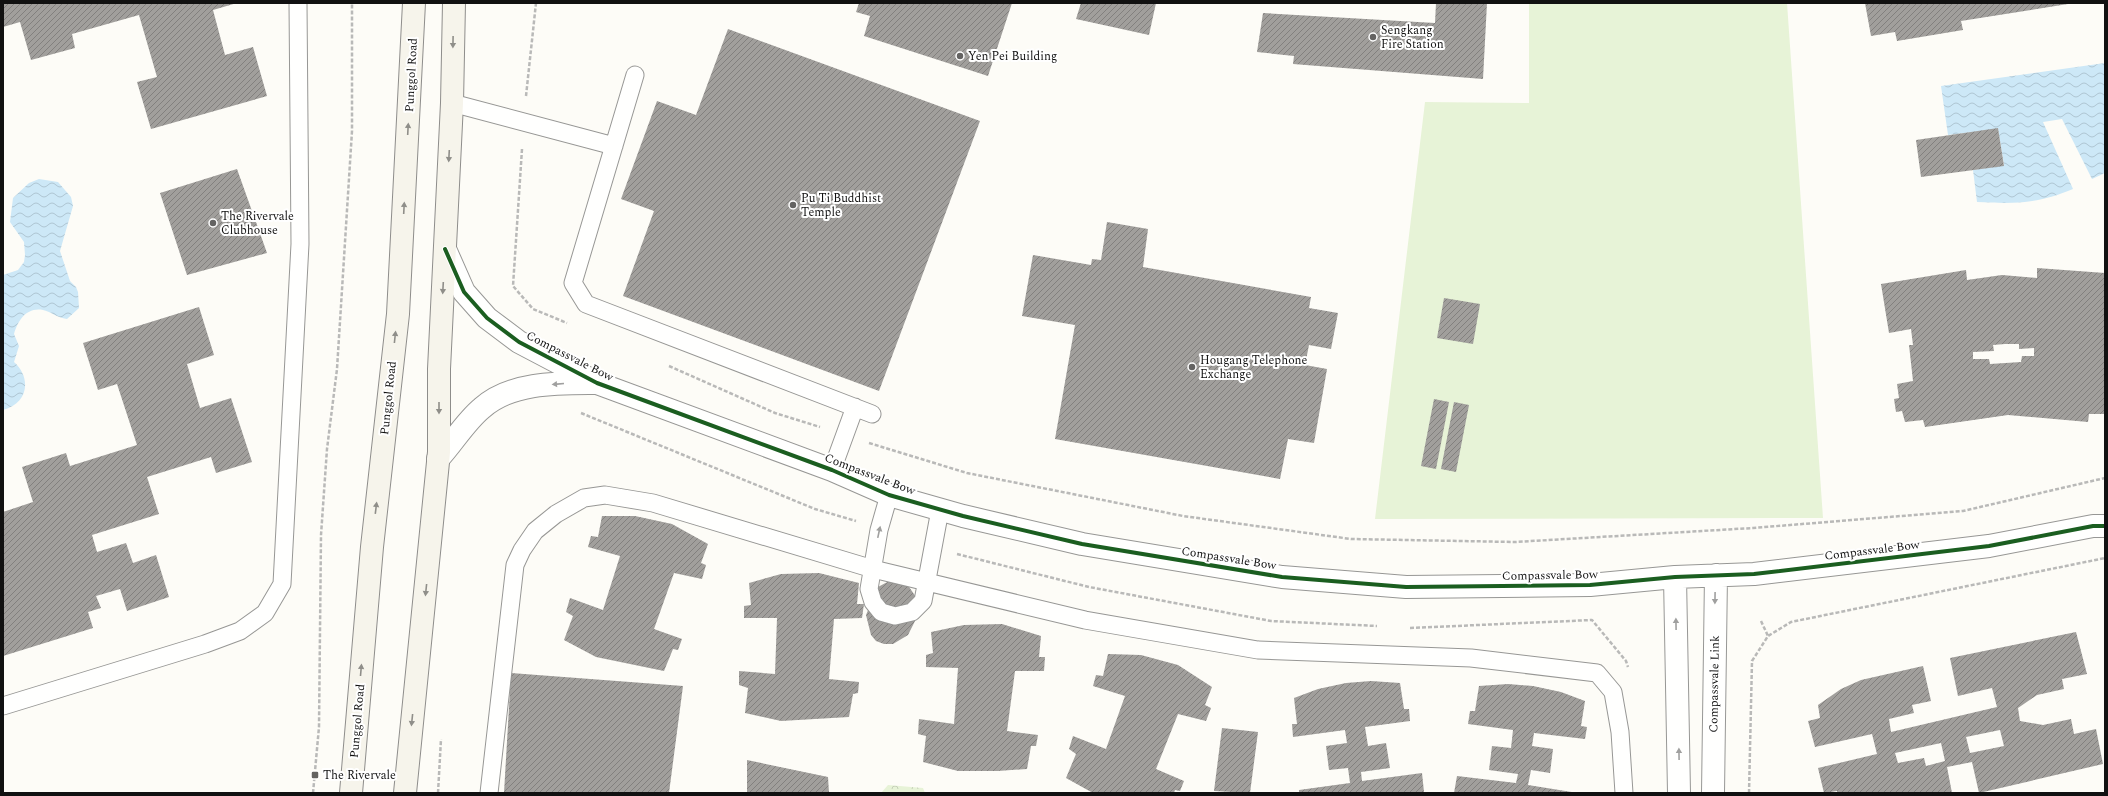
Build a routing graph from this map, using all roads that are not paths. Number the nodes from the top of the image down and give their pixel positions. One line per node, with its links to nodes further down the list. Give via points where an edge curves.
1 (298, 3): 20 (lane, via 300,244 282,584 265,613 240,631)
2 (414, 3): 21 (main road, Punggol Road, one-way to 2, via 372,547 398,314)
3 (454, 3): 5 (main road, one-way to 5)
4 (635, 75): 6 (lane)
5 (452, 103): 6 (lane); 7 (main road, one-way to 7)
6 (614, 146): 9 (lane, via 573,283 586,304)
7 (445, 249): 8 (street, Compassvale Bow, via 464,292 487,318 519,342); 11 (main road, one-way to 11)
8 (597, 384): 11 (street, Compassvale Bow, one-way to 11, via 558,383 505,394 483,407); 12 (street, Compassvale Bow)
9 (855, 407): 10 (lane); 12 (lane)
10 (872, 414)
11 (438, 459): 22 (main road, one-way to 22)
12 (832, 470): 13 (street, Compassvale Bow)
13 (889, 495): 14 (street, Compassvale Bow); 16 (lane, one-way to 13)
14 (940, 510): 18 (street, Compassvale Bow, via 1082,544 1282,576 1406,587 1590,585); 19 (lane)
15 (2101, 524): 17 (street, Compassvale Bow, via 1989,546 1754,574)
16 (872, 569): 19 (lane); 19 (lane, via 869,589 873,602 882,612 895,616 912,612 923,601); 23 (lane, via 653,503 605,495 584,498 556,514 535,531 515,565)
17 (1716, 575): 18 (street, Compassvale Bow); 26 (street, Compassvale Link, one-way to 26)
18 (1675, 577): 25 (street, one-way to 18)
19 (928, 582): 24 (lane, via 1085,620 1258,650 1471,658 1597,673 1613,692 1620,732)
20 (3, 706)
21 (351, 793)
22 (405, 793)
23 (489, 793)
24 (1624, 793)
25 (1679, 793)
26 (1713, 793)

